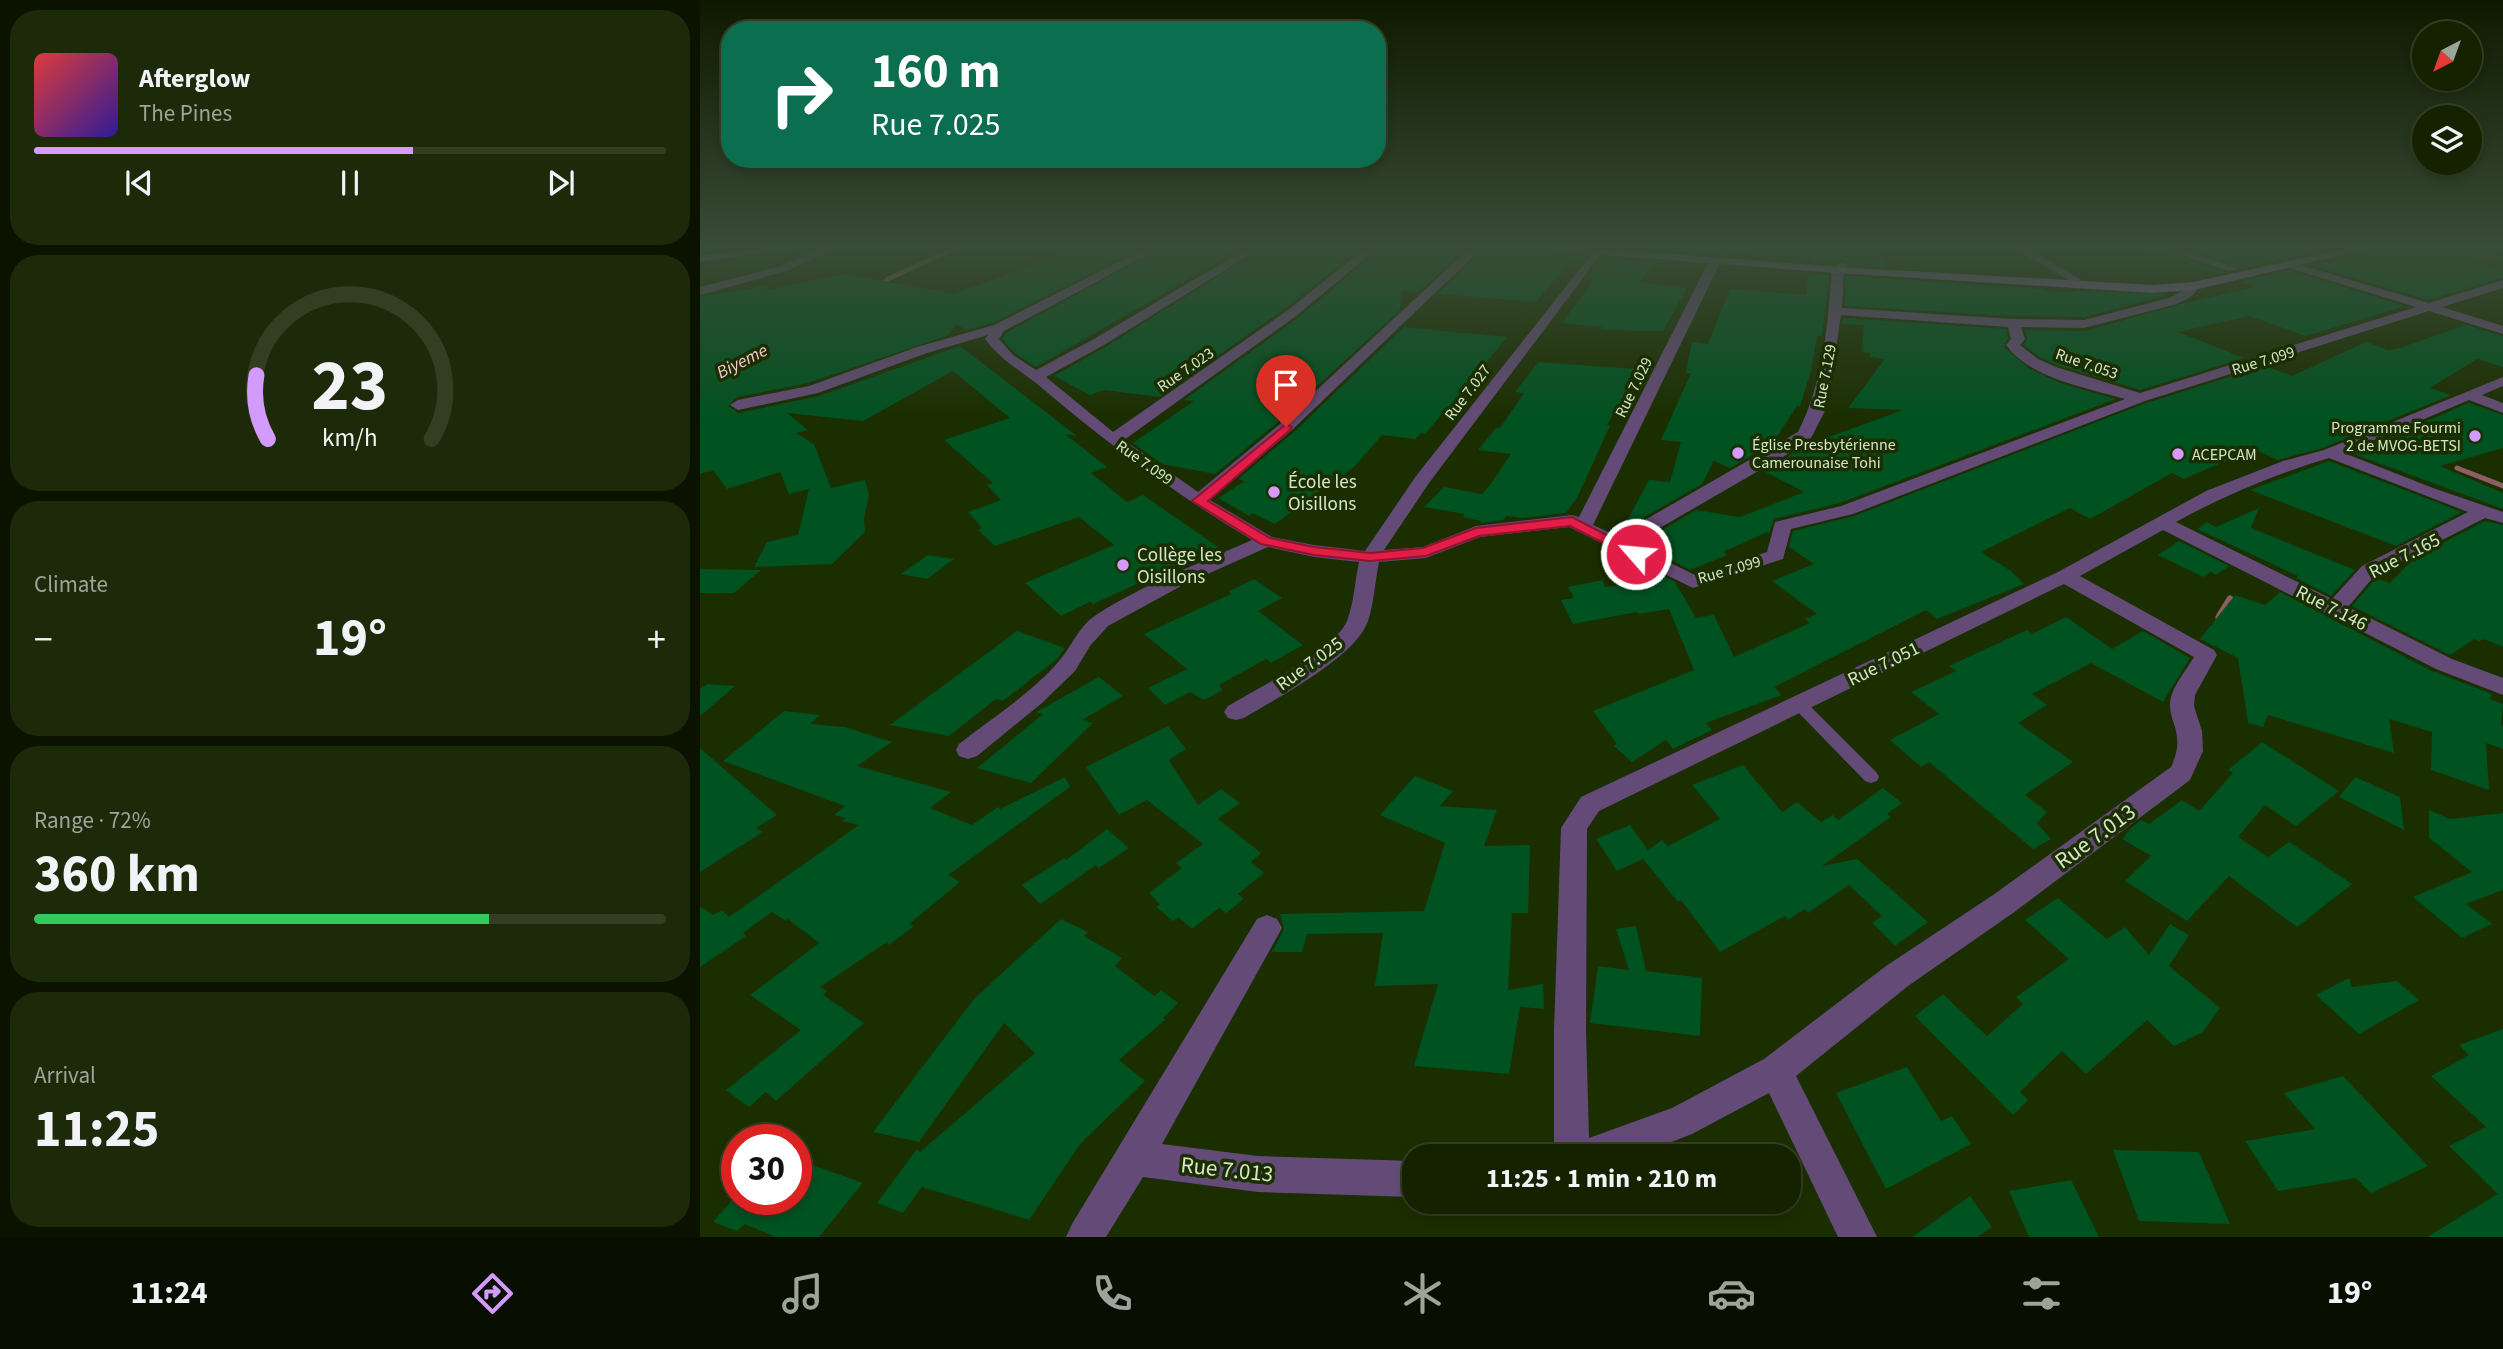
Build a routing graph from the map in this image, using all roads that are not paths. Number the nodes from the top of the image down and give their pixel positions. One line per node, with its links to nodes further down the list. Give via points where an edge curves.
1 (1046, 304): 14 (street)
2 (1163, 304): 16 (street)
3 (1301, 304): 22 (street, Rue 7.023)
4 (1417, 304): 24 (street)
5 (1559, 304): 31 (street, Rue 7.027, via 1422,480)
6 (1695, 304): 28 (street, Rue 7.029)
7 (1836, 304): 12 (street, Rue 7.129)
8 (2161, 304): 13 (street, Rue 7.053, via 2104,320)
9 (2419, 304): 11 (street)
10 (2440, 304): 11 (street, Rue 7.099)
11 (2430, 307): 15 (street); 19 (street, Rue 7.099)
12 (1835, 311): 13 (street, Rue 7.053); 30 (street, Rue 7.129, via 1819,407 1805,435)
13 (2013, 323): 19 (street, Rue 7.053, via 2018,339 2013,345 2020,354 2059,374)
14 (999, 328): 16 (street, Rue 7.099, via 992,338 996,345); 20 (street, via 813,390)
15 (2503, 330)
16 (1036, 376): 22 (street, Rue 7.099)
17 (2503, 381): 18 (street, Rue 7.051)
18 (2469, 395): 21 (street); 23 (street, Rue 7.051)
19 (2140, 398): 30 (street, Rue 7.099, via 1847,510 1782,526 1776,555 1693,582)
20 (738, 405)
21 (2503, 408)
22 (1113, 440): 24 (street, Rue 7.099)
23 (2330, 453): 25 (street); 27 (street, Rue 7.051, via 2212,495)
24 (1199, 501): 29 (street, Rue 7.099)
25 (2481, 512): 26 (street); 33 (street, Rue 7.165, via 2369,570)
26 (2503, 518)
27 (2162, 522): 32 (street, Rue 7.051); 33 (street, Rue 7.146)
28 (1583, 527): 30 (street, Rue 7.099); 31 (street, Rue 7.099, via 1572,521 1476,532 1426,552)
29 (1266, 541): 31 (street, Rue 7.099); 37 (street, via 1101,621 1067,666)
30 (1617, 544)
31 (1370, 557): 36 (street, Rue 7.025, via 1357,623 1340,645)
32 (2065, 576): 35 (street, Rue 7.051); 40 (street, Rue 7.013, via 2206,656 2183,695 2191,751 2181,773 1897,976)
33 (2336, 608): 34 (street, Rue 7.146, via 2444,664)
34 (2503, 687)
35 (1799, 704): 38 (lane); 41 (street, Rue 7.051, via 1590,804 1574,828)
36 (1236, 712)
37 (968, 750)
38 (1871, 777)
39 (1267, 928): 43 (street)
40 (1776, 1071): 42 (street, Rue 7.013, via 1680,1122); 46 (street)
41 (1572, 1144)
42 (1620, 1144)
43 (1134, 1158): 44 (street, Rue 7.013, via 1258,1174); 45 (street)
44 (1402, 1179)
45 (1085, 1237)
46 (1858, 1237)

